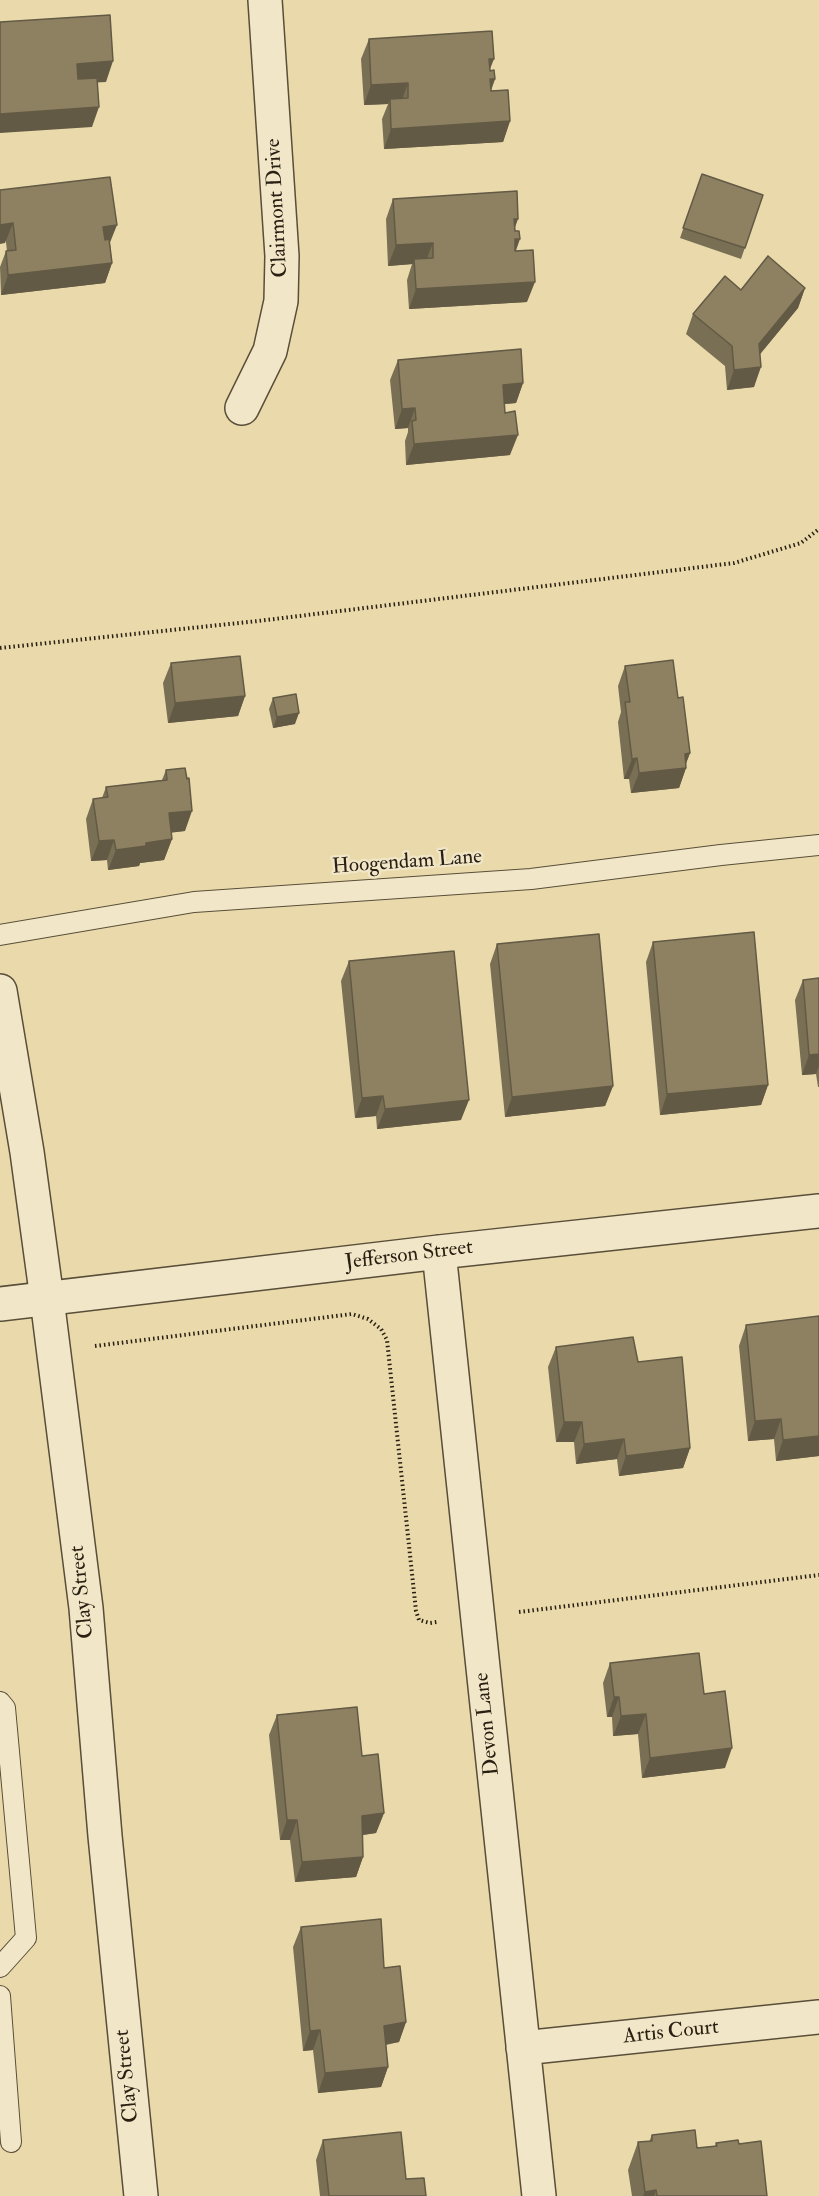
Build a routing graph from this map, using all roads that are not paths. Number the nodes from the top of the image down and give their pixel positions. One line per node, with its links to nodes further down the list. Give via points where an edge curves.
1 (265, 0): 2 (street, Clairmont Drive, via 282,256 281,301 270,351)
2 (242, 408)
3 (819, 845): 4 (lane, Hoogendam Lane, via 531,879 194,902)
4 (0, 935)
5 (0, 991): 8 (street, Clay Street)
6 (819, 1211): 7 (street, Jefferson Street)
7 (439, 1252): 8 (street, Jefferson Street); 14 (street, Devon Lane)
8 (47, 1299): 9 (street, Jefferson Street); 16 (street, Clay Street, via 86,1608)
9 (0, 1304)
10 (0, 1702): 11 (lane, via 5,1708 26,1938)
11 (0, 1967)
12 (0, 1996): 15 (lane)
13 (819, 2017): 14 (street, Artis Court)
14 (523, 2048): 17 (street, Devon Lane)
15 (11, 2142)
16 (141, 2196)
17 (539, 2196)

